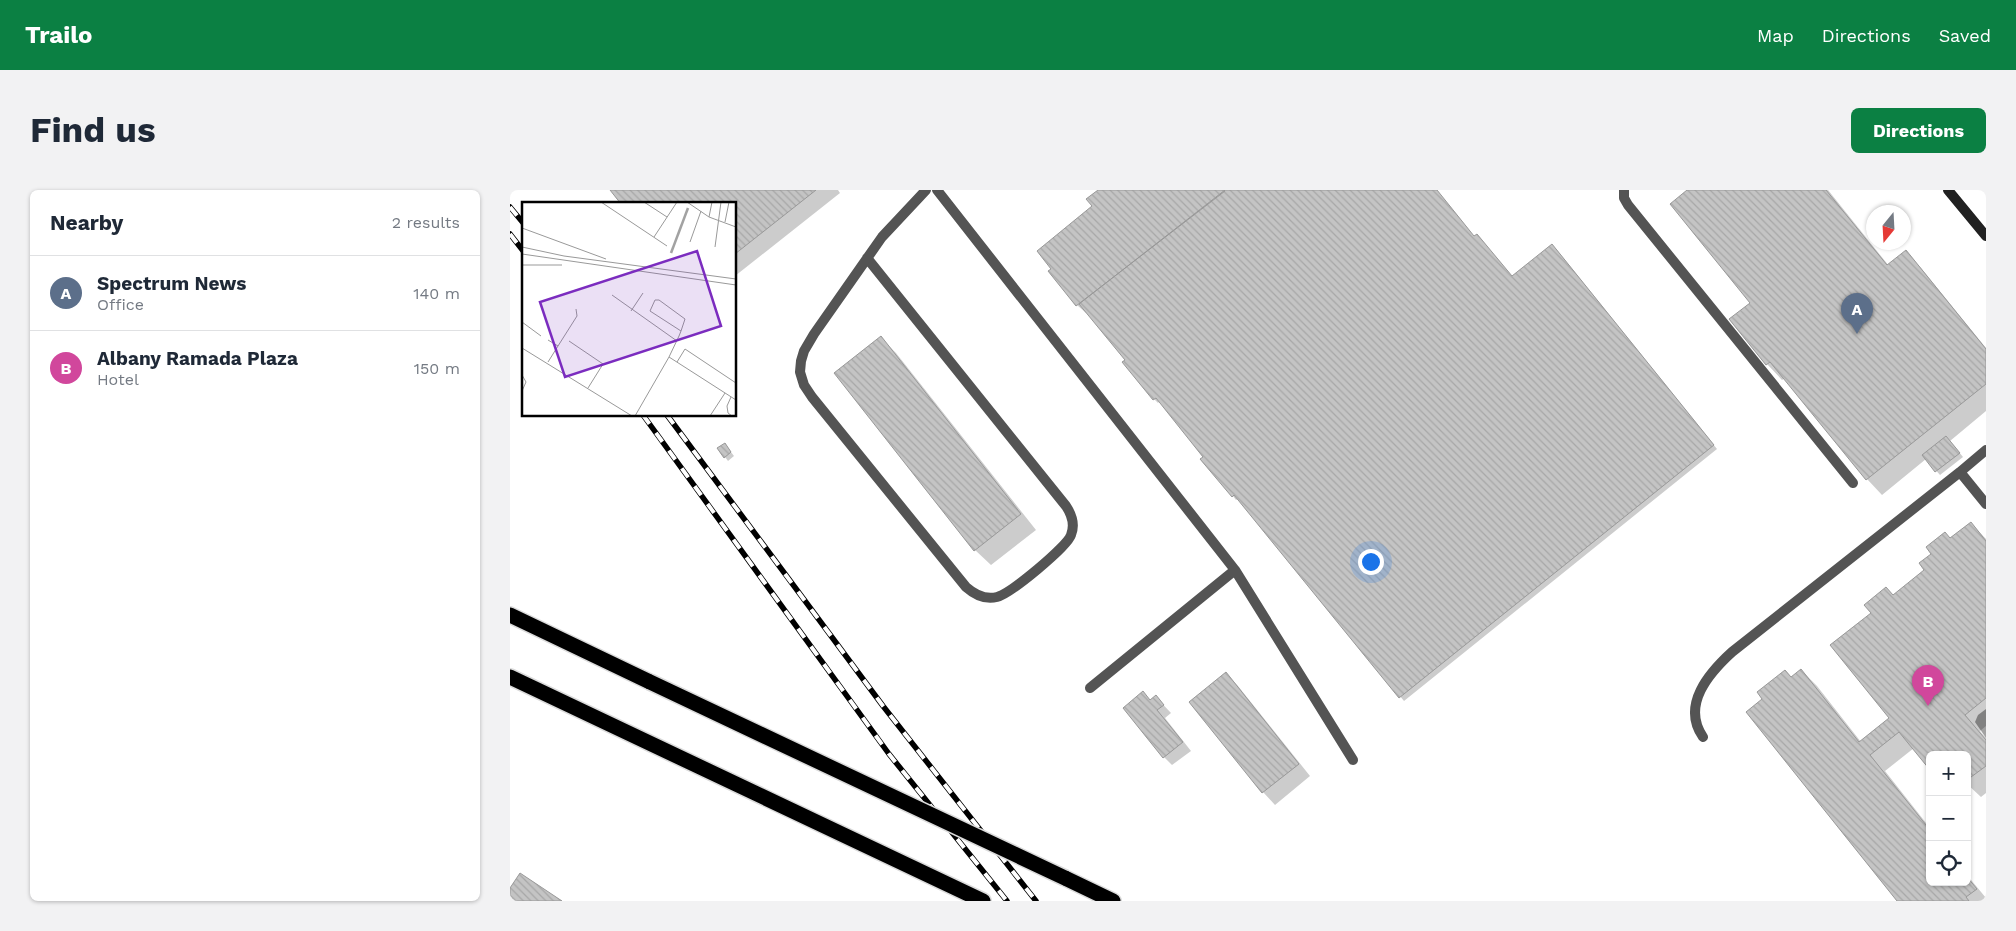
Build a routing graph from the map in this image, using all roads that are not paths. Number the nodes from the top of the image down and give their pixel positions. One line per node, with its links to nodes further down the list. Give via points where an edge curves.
1 (926, 190): 6 (lane)
2 (937, 190): 11 (lane)
3 (1624, 190): 9 (lane, via 1628,205)
4 (1948, 190): 5 (street)
5 (1986, 236)
6 (867, 258): 6 (lane, via 804,351 800,361 804,385 966,587 986,598 1004,595 1066,545 1073,528 1072,516)
7 (1986, 450): 8 (lane)
8 (1960, 472): 10 (lane); 15 (lane, via 1722,661 1705,682 1696,704 1695,721)
9 (1853, 483)
10 (1986, 504)
11 (1235, 570): 14 (lane); 16 (lane)
12 (510, 615): 18 (highway, bridge)
13 (510, 677): 17 (highway)
14 (1090, 688)
15 (1703, 737)
16 (1353, 760)
17 (983, 901)
18 (1113, 901)

